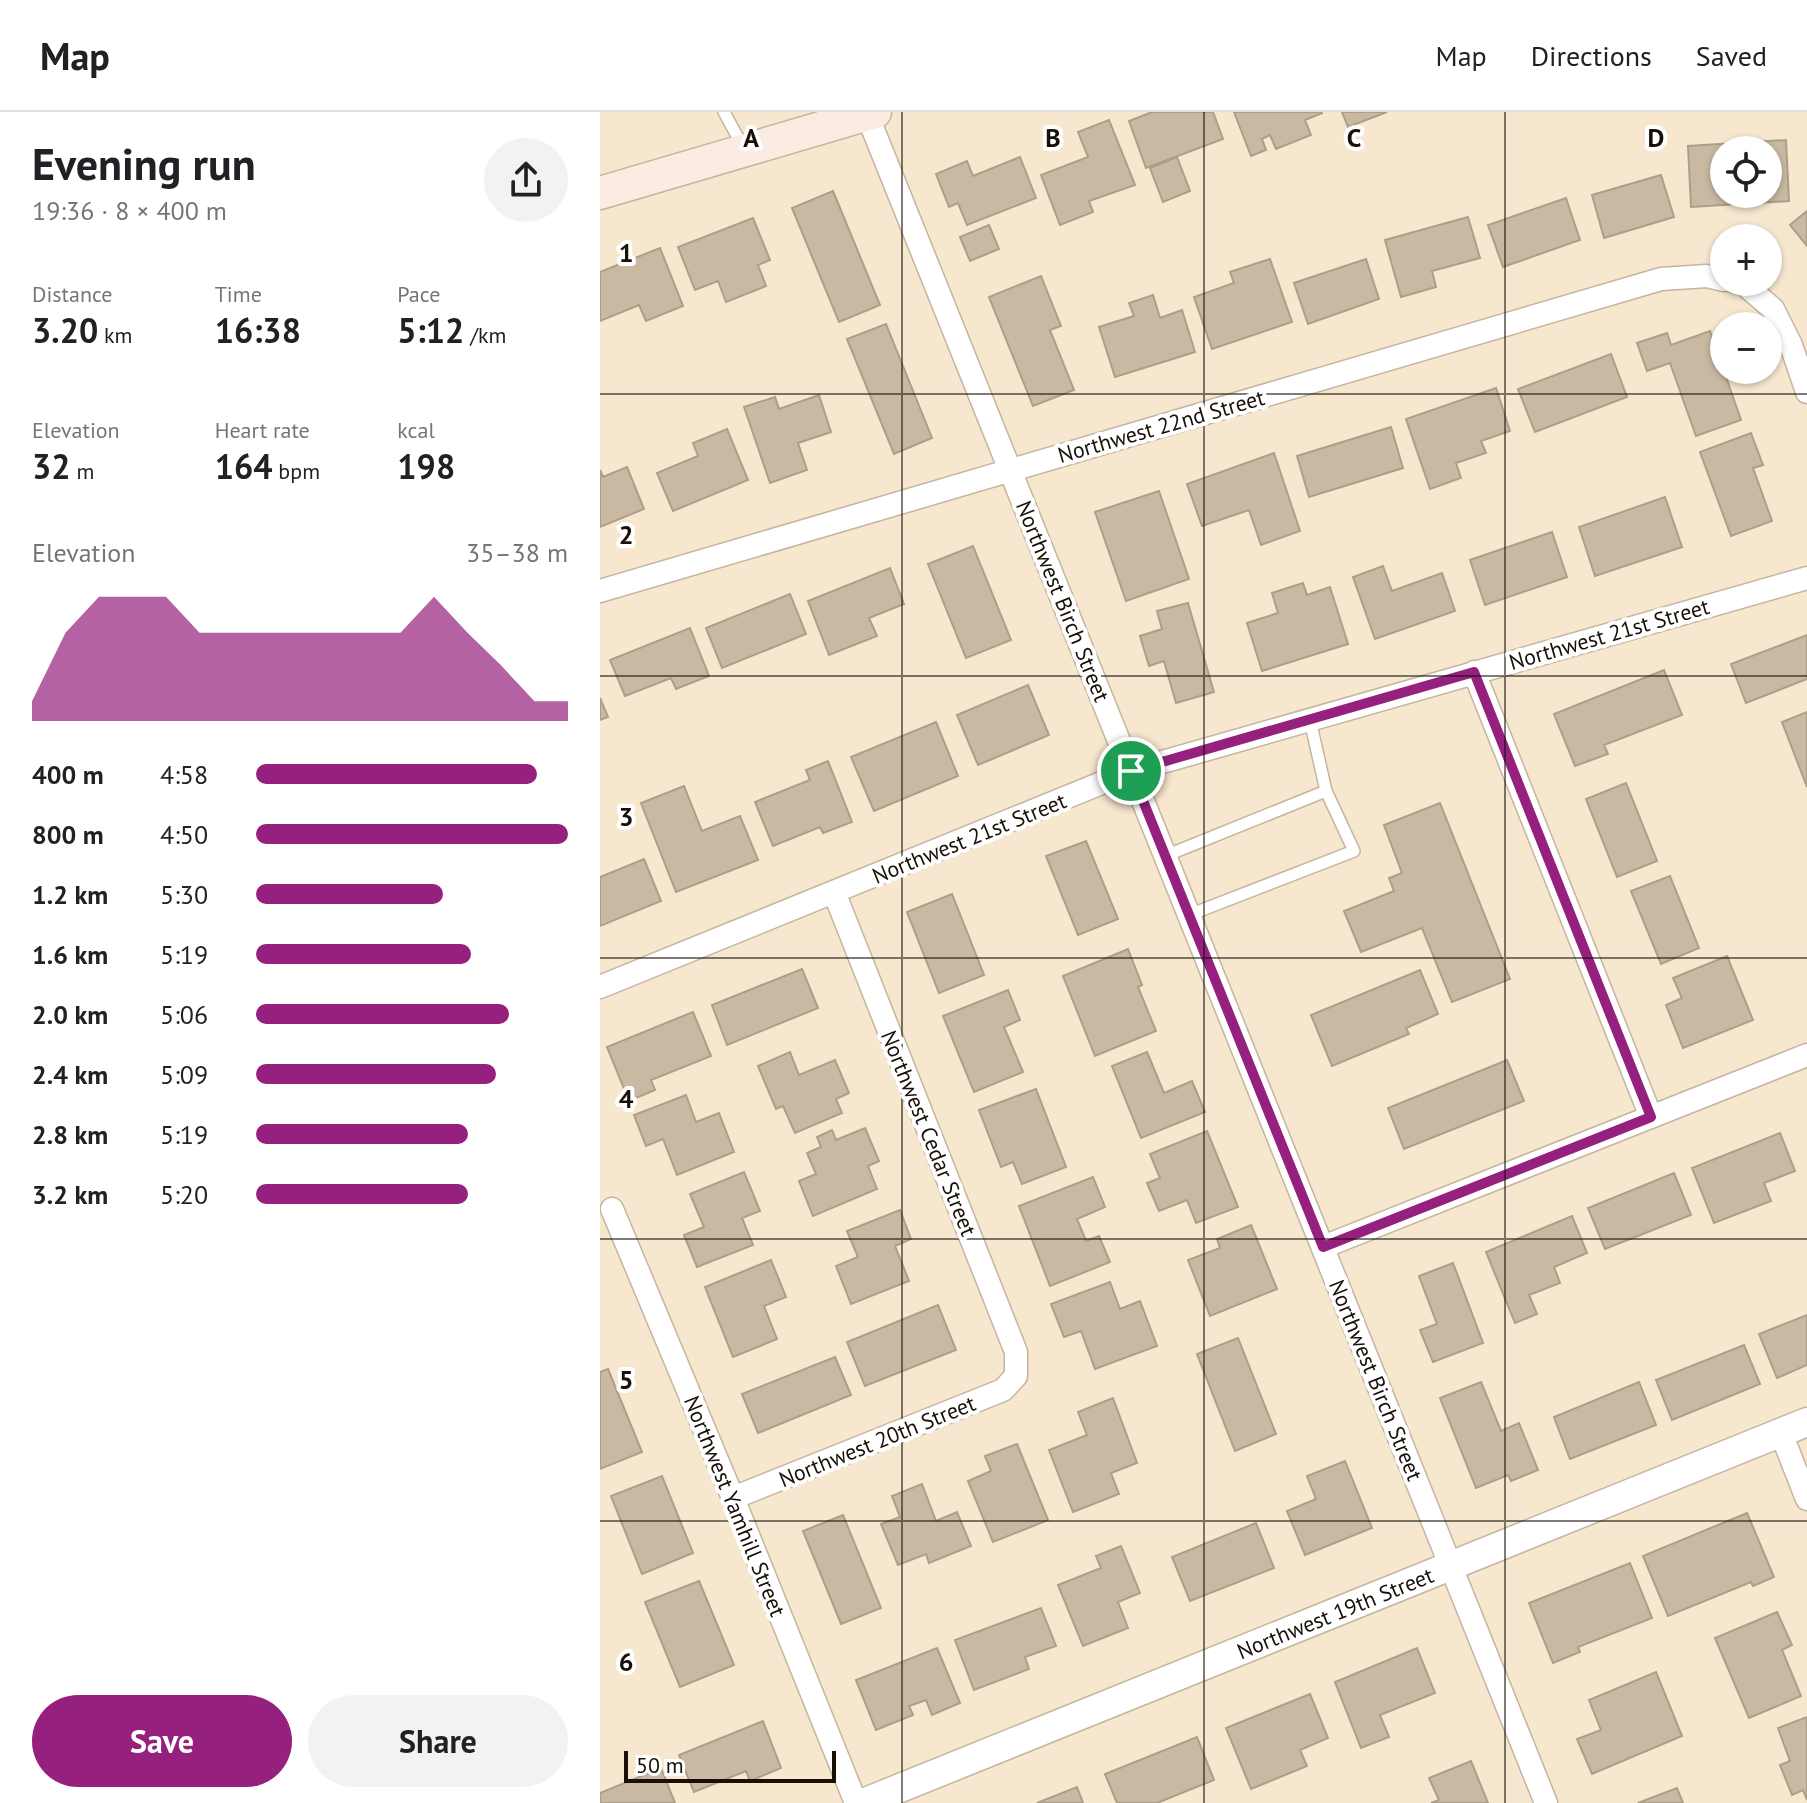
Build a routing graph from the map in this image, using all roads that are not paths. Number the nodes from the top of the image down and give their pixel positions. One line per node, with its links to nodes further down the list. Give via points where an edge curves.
1 (724, 112): 3 (lane)
2 (869, 113): 3 (main road); 8 (street, Northwest Birch Street)
3 (745, 150): 4 (main road)
4 (600, 193)
5 (1710, 277): 8 (street, Northwest 22nd Street, via 1661,279)
6 (1754, 296): 7 (street, via 1773,309)
7 (1807, 392)
8 (1010, 470): 10 (street, Northwest 22nd Street); 13 (street, Northwest Birch Street)
9 (1807, 578): 11 (street, Northwest 21st Street)
10 (600, 591)
11 (1474, 672): 12 (street, Northwest 21st Street); 20 (street)
12 (1310, 720): 13 (street, Northwest 21st Street); 14 (lane)
13 (1131, 771): 15 (street, Northwest Birch Street); 16 (street, Northwest 21st Street)
14 (1326, 791): 15 (lane); 17 (lane, via 1354,851)
15 (1165, 856): 17 (street, Northwest Birch Street)
16 (834, 892): 18 (street, Northwest 21st Street); 23 (street, Northwest Cedar Street, via 1016,1352)
17 (1189, 915): 22 (street, Northwest Birch Street)
18 (600, 987)
19 (1807, 1055): 20 (street)
20 (1651, 1117): 22 (street)
21 (612, 1209): 26 (street, Northwest Yamhill Street)
22 (1323, 1247): 28 (street, Northwest Birch Street)
23 (1016, 1376): 26 (street, Northwest 20th Street, via 1003,1390)
24 (1807, 1422): 25 (street, Northwest 19th Street)
25 (1781, 1433): 27 (street); 28 (street, Northwest 19th Street)
26 (733, 1498): 29 (street, Northwest Yamhill Street)
27 (1807, 1499)
28 (1451, 1566): 30 (street, Northwest 19th Street); 31 (street, Northwest Birch Street)
29 (856, 1803)
30 (863, 1803)
31 (1546, 1803)

